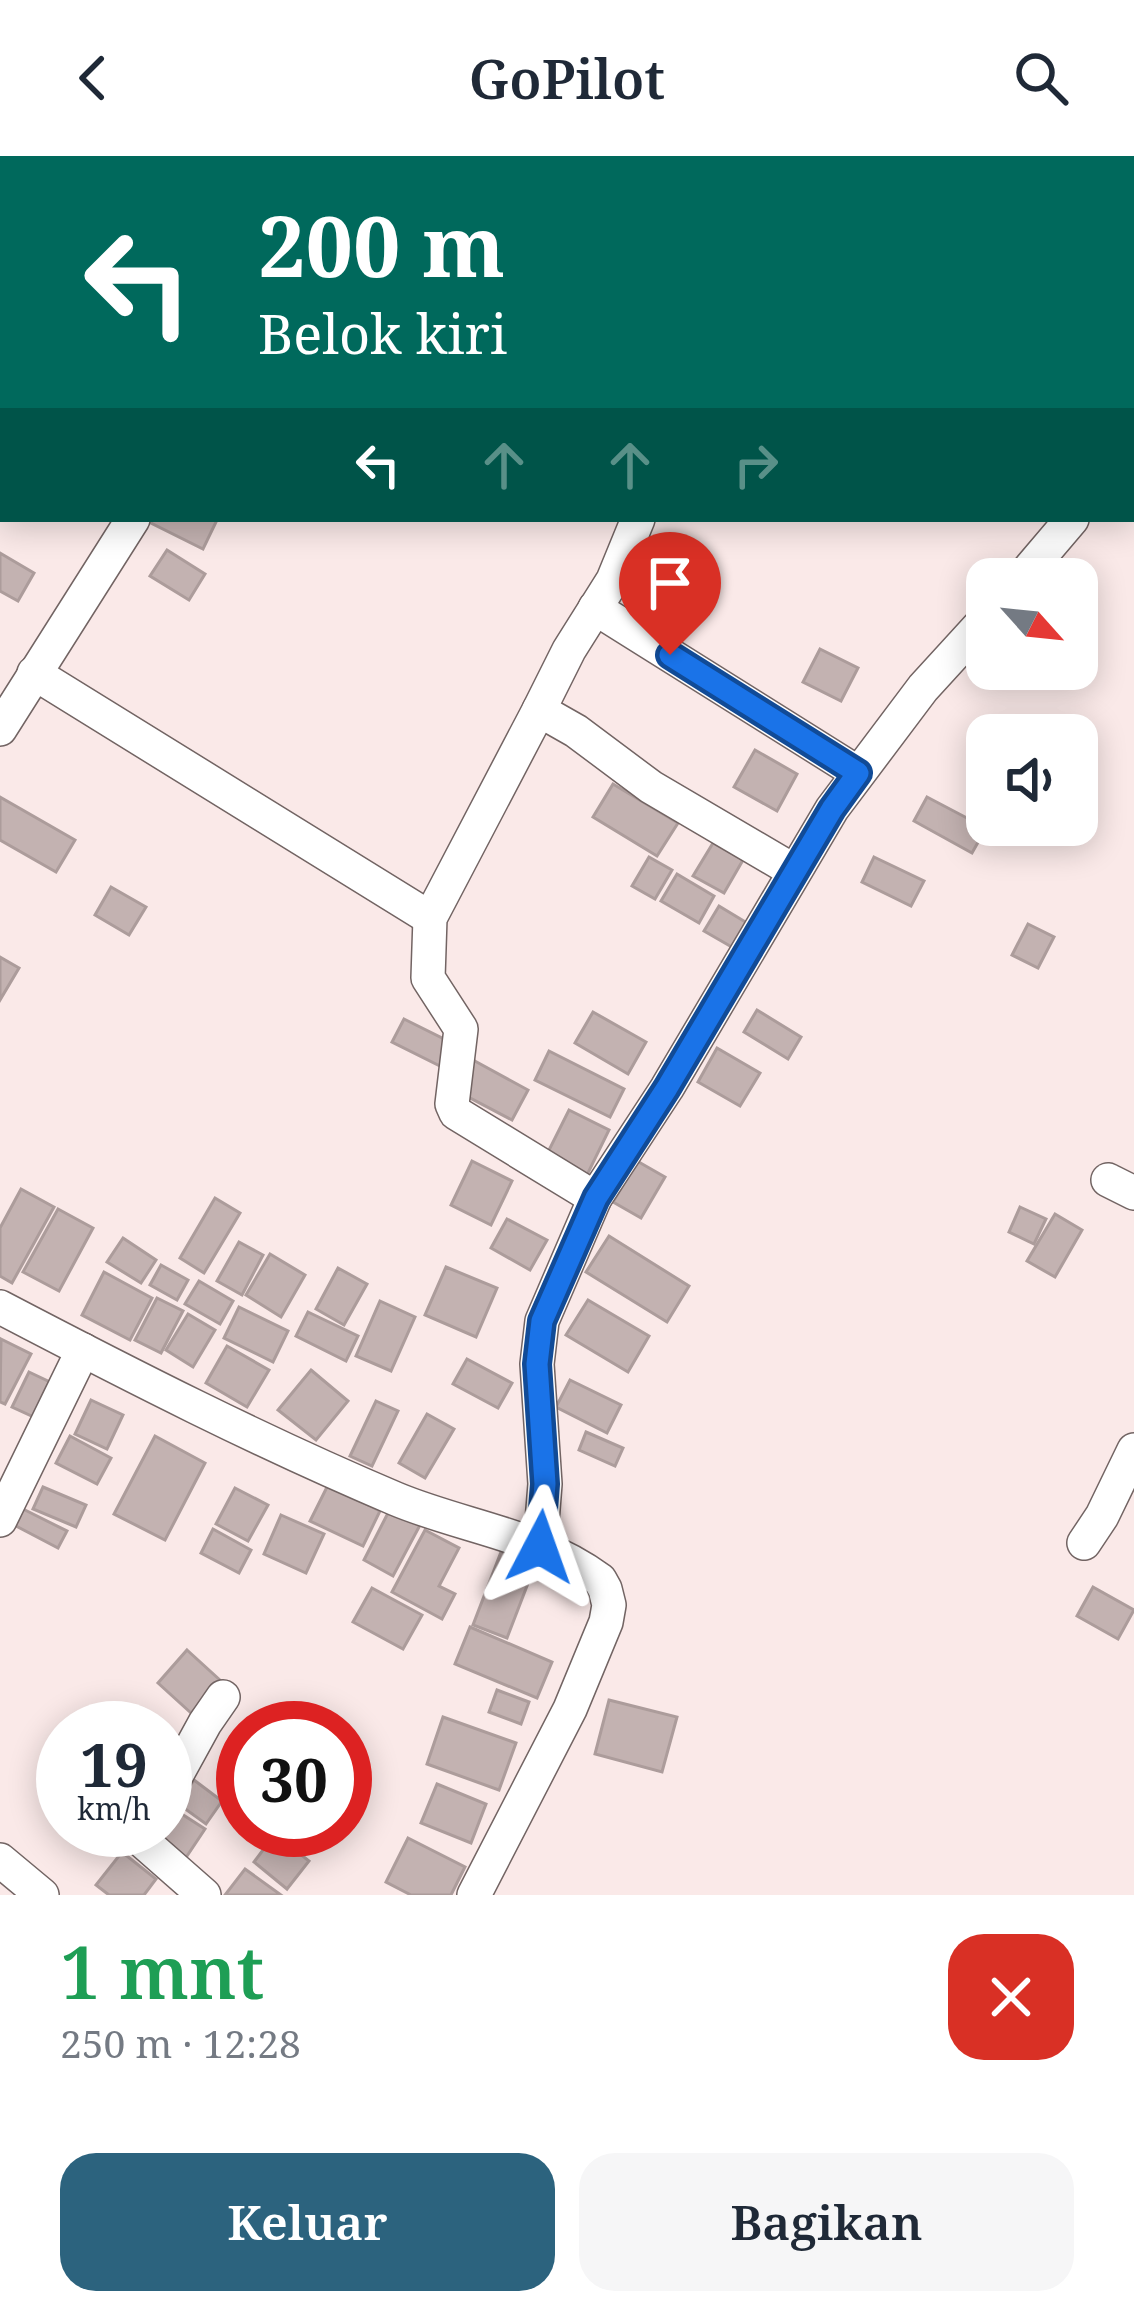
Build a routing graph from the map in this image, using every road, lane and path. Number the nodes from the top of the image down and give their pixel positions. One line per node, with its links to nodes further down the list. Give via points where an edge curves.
1 (131, 522): 7 (street)
2 (637, 522): 5 (street)
3 (1069, 522): 4 (street)
4 (1039, 558)
5 (595, 608): 8 (street); 10 (street)
6 (966, 641): 10 (street)
7 (34, 674): 9 (street); 12 (street)
8 (539, 710): 11 (street); 12 (street)
9 (0, 729)
10 (858, 773): 11 (street)
11 (794, 871): 13 (street)
12 (430, 918): 13 (street, via 428,978 461,1028 453,1108)
13 (596, 1198): 19 (street, via 542,1321)
14 (0, 1307): 15 (street)
15 (82, 1350): 17 (street); 19 (street, via 361,1484)
16 (1134, 1450): 18 (street)
17 (0, 1520)
18 (1084, 1543)
19 (540, 1547): 26 (street, via 600,1580 606,1622)
20 (223, 1697): 21 (street)
21 (192, 1747)
22 (163, 1857): 25 (street)
23 (0, 1860): 24 (street)
24 (42, 1895)
25 (203, 1895)
26 (474, 1895)

